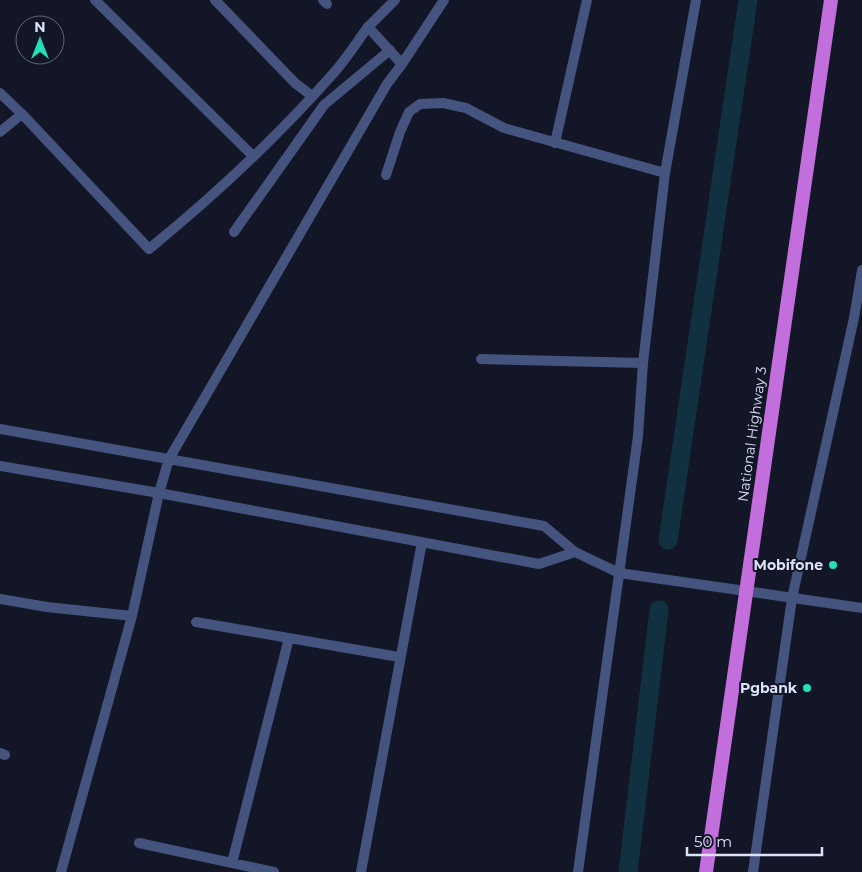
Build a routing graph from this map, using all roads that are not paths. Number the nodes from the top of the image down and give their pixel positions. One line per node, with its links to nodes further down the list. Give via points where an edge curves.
1 (95, 0): 16 (street)
2 (215, 0): 12 (street, via 295,83)
3 (394, 0): 8 (street)
4 (444, 0): 10 (street)
5 (588, 0): 15 (street)
6 (696, 0): 17 (street)
7 (831, 0): 31 (highway, National Highway 3)
8 (368, 27): 9 (street); 12 (street)
9 (390, 50): 10 (street); 19 (street, via 324,106)
10 (402, 64): 25 (street, via 386,84)
11 (0, 93): 13 (street)
12 (312, 96): 16 (street)
13 (22, 114): 14 (street); 16 (street, via 149,249 195,212)
14 (0, 132)
15 (555, 143): 17 (street); 18 (street, via 504,128 466,108 443,103 420,104 409,112)
16 (253, 156)
17 (665, 173): 23 (street)
18 (386, 175)
19 (234, 232)
20 (862, 270): 21 (street)
21 (858, 319): 32 (street)
22 (481, 359): 23 (street)
23 (643, 363): 30 (street, via 638,436)
24 (0, 429): 25 (street)
25 (168, 459): 27 (street); 29 (street, via 544,526)
26 (0, 466): 27 (street)
27 (159, 493): 28 (street); 35 (street)
28 (422, 542): 29 (street, via 539,564); 38 (street)
29 (574, 552): 30 (street)
30 (618, 573): 31 (street); 44 (street)
31 (746, 590): 32 (street); 45 (highway, National Highway 3)
32 (792, 598): 34 (street); 46 (street)
33 (0, 599): 35 (street)
34 (862, 608)
35 (132, 616): 41 (street)
36 (196, 622): 37 (street)
37 (289, 638): 38 (street); 40 (street)
38 (399, 657): 43 (street)
39 (138, 843): 40 (street)
40 (232, 863): 42 (street)
41 (61, 872)
42 (274, 872)
43 (361, 872)
44 (578, 872)
45 (706, 872)
46 (754, 872)

